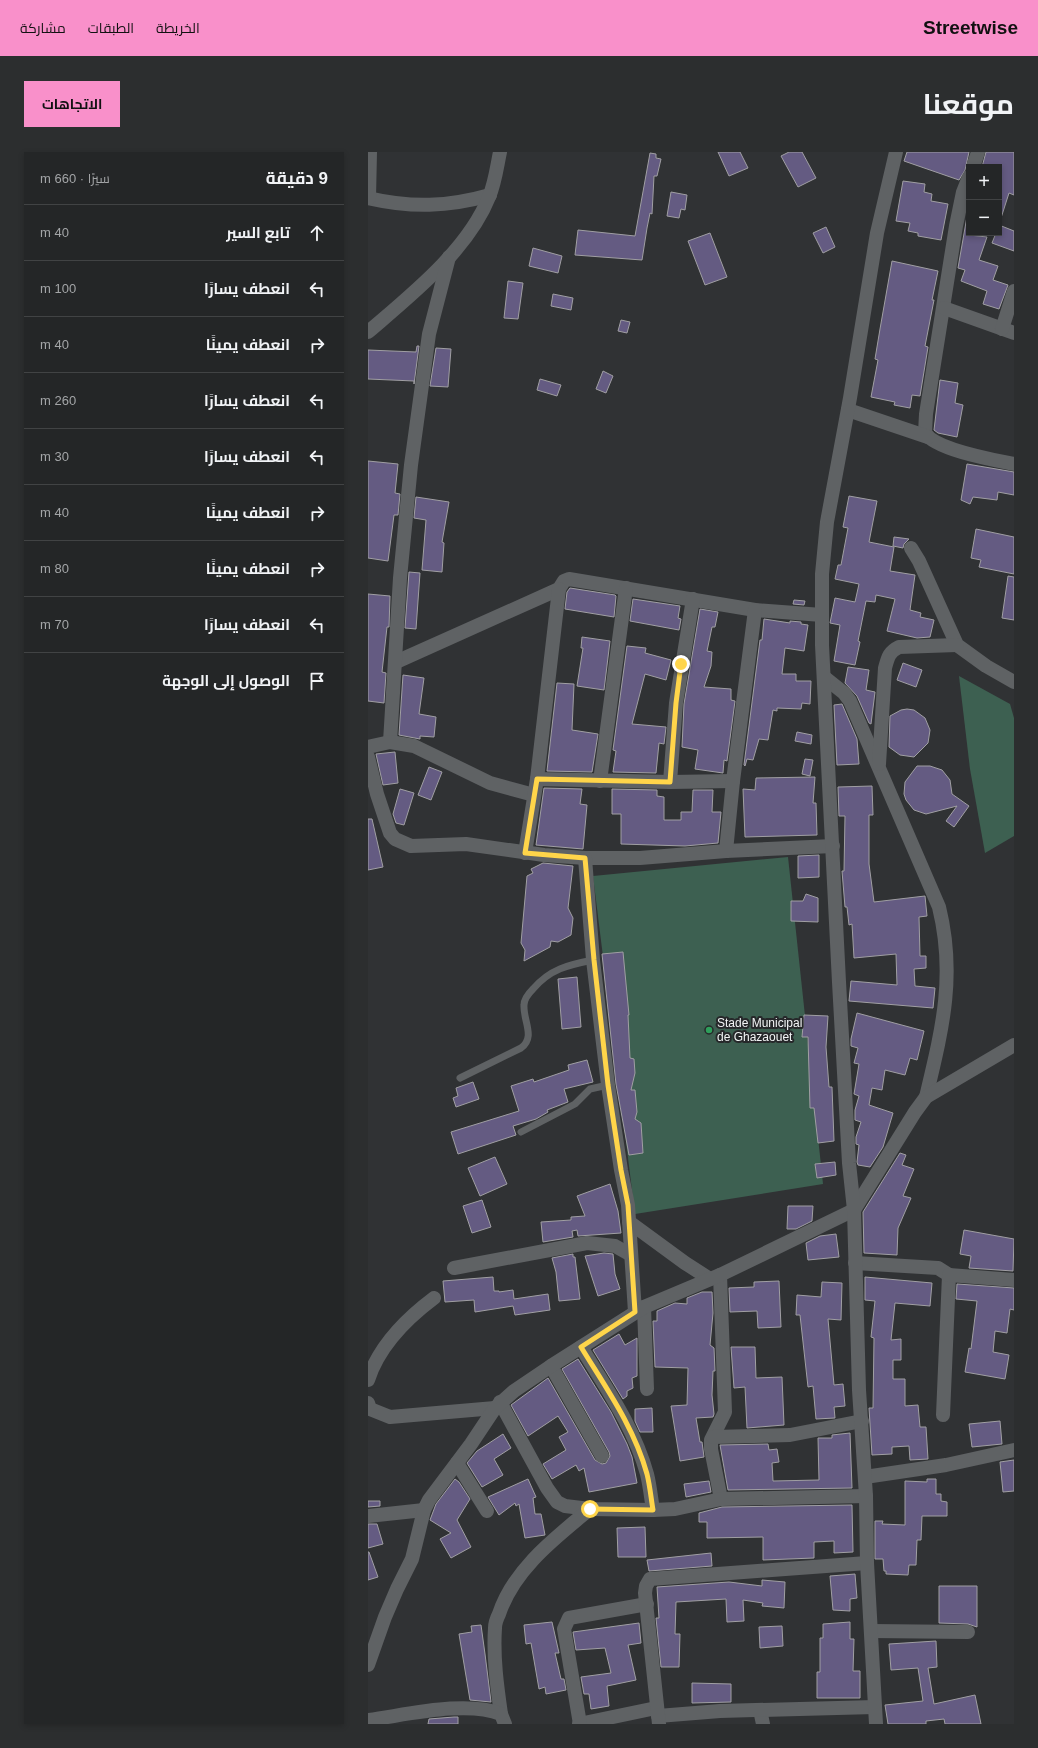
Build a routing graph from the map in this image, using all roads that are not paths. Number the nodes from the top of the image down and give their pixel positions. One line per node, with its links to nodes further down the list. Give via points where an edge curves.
1 (370, 152): 8 (street)
2 (500, 152): 7 (street)
3 (896, 152): 14 (street, via 877,233)
4 (978, 152): 5 (street)
5 (974, 164)
6 (966, 184): 11 (street, via 956,226)
7 (490, 195): 8 (street, via 448,205); 9 (street, via 477,222)
8 (369, 198)
9 (449, 257): 13 (street); 24 (street, via 429,334 418,412 400,578)
10 (1014, 291): 12 (street)
11 (944, 308): 12 (street); 15 (street, via 924,429)
12 (1008, 331)
13 (368, 332)
14 (848, 410): 15 (street); 22 (street, via 827,522 822,574)
15 (928, 437): 16 (street, via 964,453)
16 (1014, 464)
17 (911, 548): 23 (street)
18 (626, 588): 19 (street, via 574,579 564,581); 20 (street); 32 (street)
19 (558, 589): 24 (street); 31 (street)
20 (693, 599): 21 (street); 34 (street, via 676,703)
21 (754, 610): 22 (street); 33 (street)
22 (822, 615): 25 (street)
23 (957, 645): 26 (street); 30 (street, via 899,647 888,655)
24 (396, 662): 27 (street)
25 (824, 677): 30 (street, via 850,701); 36 (street)
26 (1014, 682)
27 (390, 742): 28 (street); 35 (street, via 414,746 490,784)
28 (368, 746)
29 (368, 757): 38 (street, via 377,794 390,833 395,839 411,846 466,844)
30 (879, 767): 44 (street, via 939,907 946,934 946,996 941,1036)
31 (537, 779): 32 (street); 35 (street)
32 (600, 781): 34 (street)
33 (733, 781): 34 (street); 37 (street)
34 (670, 782)
35 (534, 795): 38 (street)
36 (833, 846): 37 (street); 46 (street, via 849,1163)
37 (726, 851): 39 (street, via 640,858)
38 (525, 853): 39 (street)
39 (585, 858): 40 (street)
40 (594, 960): 42 (lane, via 550,972 534,987 525,1001 529,1037 527,1044); 43 (street)
41 (1014, 1044): 44 (street)
42 (460, 1078)
43 (608, 1085): 45 (lane, via 590,1089 575,1104); 47 (street)
44 (926, 1097): 46 (street)
45 (521, 1132)
46 (854, 1210): 49 (street); 52 (street)
47 (629, 1222): 48 (street); 52 (street, via 685,1263)
48 (631, 1255): 50 (street, via 615,1246 587,1243); 55 (street)
49 (855, 1262): 51 (street, via 938,1268); 63 (street)
50 (454, 1268)
51 (949, 1275): 53 (street); 62 (street)
52 (715, 1277): 55 (street); 64 (street, via 725,1412)
53 (1014, 1280)
54 (434, 1298): 58 (street, via 412,1314 381,1351)
55 (639, 1309): 56 (street); 59 (street)
56 (581, 1347): 57 (street); 73 (street, via 623,1414 634,1438 647,1474)
57 (551, 1366): 61 (street); 66 (street)
58 (368, 1380)
59 (647, 1389)
60 (368, 1403): 61 (street, via 370,1409 390,1417)
61 (498, 1405): 67 (street); 71 (street, via 557,1502 565,1506)
62 (943, 1415)
63 (862, 1421): 64 (street, via 790,1435); 68 (street)
64 (713, 1437): 70 (street, via 711,1449)
65 (1014, 1450): 68 (street, via 946,1465)
66 (602, 1456)
67 (457, 1463): 72 (street); 74 (street)
68 (865, 1477): 69 (street)
69 (866, 1496): 70 (street); 76 (street)
70 (721, 1499): 73 (street, via 674,1509)
71 (590, 1509): 73 (street); 84 (street, via 564,1530 527,1567 509,1590 503,1603 494,1627 497,1682)
72 (424, 1510): 75 (street); 80 (street, via 414,1554 391,1603)
73 (653, 1510)
74 (487, 1511)
75 (368, 1516)
76 (867, 1563): 77 (street, via 650,1579 646,1586); 78 (street)
77 (647, 1604): 82 (street); 87 (street, via 569,1618 564,1629)
78 (871, 1631): 79 (street); 81 (street)
79 (968, 1632)
80 (368, 1665)
81 (874, 1707): 83 (street); 88 (street)
82 (658, 1716): 83 (street); 87 (street)
83 (761, 1717)
84 (503, 1719): 85 (street, via 492,1711 475,1708)
85 (368, 1720): 86 (street)
86 (372, 1724)
87 (580, 1724)
88 (876, 1724)

